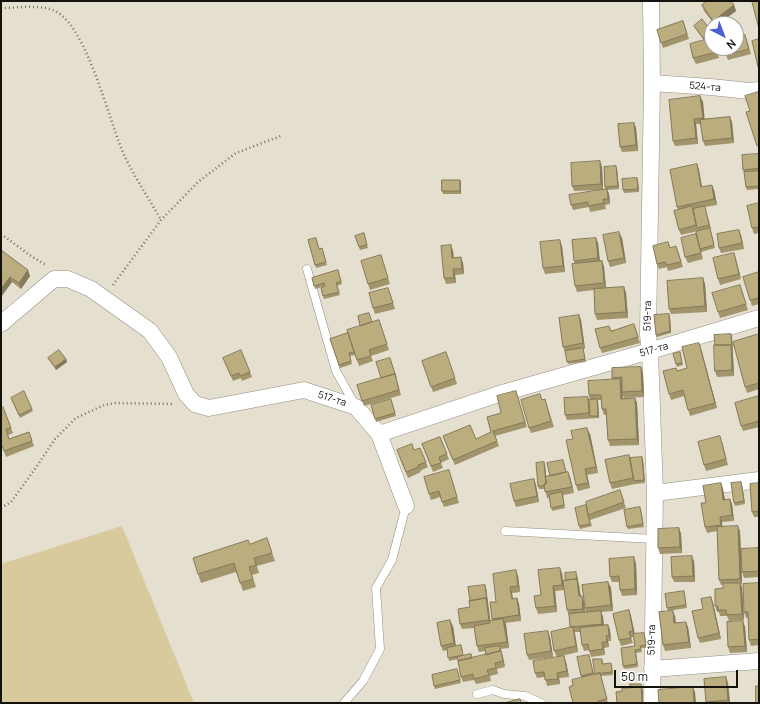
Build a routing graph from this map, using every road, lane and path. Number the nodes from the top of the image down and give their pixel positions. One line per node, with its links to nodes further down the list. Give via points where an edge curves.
1 (651, 1): 3 (street, 519-та)
2 (1, 8): 6 (path, via 42,7 55,11 66,18 77,32 125,156)
3 (652, 83): 4 (street, 524-та); 13 (street, 519-та, via 648,335)
4 (759, 90)
5 (281, 136): 6 (path, via 236,153 198,182)
6 (161, 220): 10 (path)
7 (1, 234): 9 (path)
8 (307, 269): 15 (lane, via 336,372)
9 (68, 279): 10 (street, via 91,289); 12 (street, via 54,279)
10 (103, 298): 14 (street, via 150,331 169,357 186,394)
11 (759, 318): 13 (street, 517-та)
12 (1, 324)
13 (650, 351): 16 (street, 517-та, via 499,394); 18 (street, 519-та)
14 (195, 404): 15 (street, 517-та, via 209,408 304,390); 20 (path, via 116,403 104,405 76,418 54,439 10,502)
15 (356, 407): 16 (street, 517-та)
16 (378, 434): 19 (street)
17 (759, 480): 18 (street)
18 (655, 493): 22 (street, 519-та)
19 (406, 506): 26 (lane, via 392,560 376,588 380,649 363,681)
20 (1, 508)
21 (505, 531): 22 (lane)
22 (654, 539): 24 (street, 519-та)
23 (759, 661): 24 (street)
24 (652, 669): 28 (street, 519-та)
25 (477, 694): 27 (lane, via 493,690 525,696)
26 (344, 703)
27 (541, 703)
28 (652, 703)

